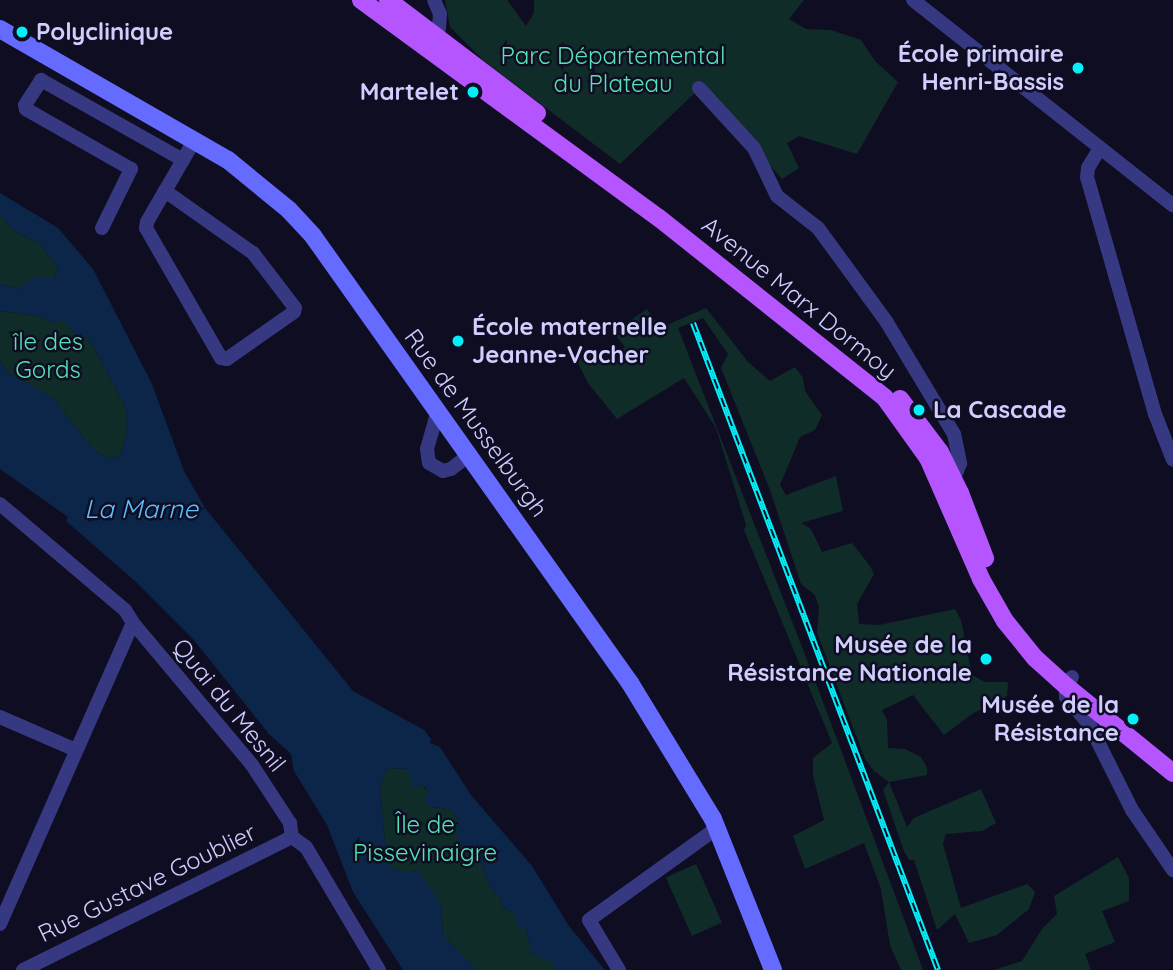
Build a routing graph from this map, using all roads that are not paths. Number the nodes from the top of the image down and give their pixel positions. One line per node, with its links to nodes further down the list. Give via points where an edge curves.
1 (361, 0): 6 (main road, Avenue Marx Dormoy)
2 (388, 0): 6 (main road, Avenue Marx Dormoy)
3 (434, 0): 6 (street, via 440,14)
4 (921, 2): 11 (street)
5 (0, 29): 7 (street, Rue de Musselburgh)
6 (432, 42): 21 (main road, Avenue Marx Dormoy, via 864,378 904,420)
7 (61, 64): 8 (street); 10 (street, Rue de Musselburgh)
8 (49, 83): 12 (street); 15 (street, via 39,82 26,109 131,169)
9 (699, 88): 21 (street, via 754,148 777,196 818,228 886,321 954,434 960,463 957,471)
10 (194, 141): 12 (street); 16 (street, Rue de Musselburgh, via 262,187 313,236)
11 (1100, 148): 14 (street); 18 (street, via 1087,177)
12 (183, 160): 13 (street)
13 (164, 191): 13 (street, via 146,228 221,358 227,359 295,308 253,253)
14 (1170, 197)
15 (102, 228)
16 (437, 414): 19 (street, Rue de Musselburgh); 19 (street, via 426,449 429,463 435,469 451,469)
17 (1173, 419): 18 (street)
18 (1163, 432): 20 (street)
19 (470, 454): 29 (street, Rue de Musselburgh, via 630,683)
20 (1173, 460)
21 (945, 477): 24 (main road, Avenue Marx Dormoy, via 981,579 1005,621 1035,658)
22 (0, 504): 23 (street, Quai du Mesnil, via 125,610)
23 (133, 623): 26 (street); 30 (street, Quai du Mesnil, via 252,765 290,823)
24 (1069, 682): 27 (main road, Avenue Marx Dormoy); 28 (main road, Avenue Marx Dormoy); 31 (street, via 1066,697 1090,726 1132,810)
25 (0, 717): 26 (street)
26 (76, 750): 32 (street)
27 (1173, 760)
28 (1173, 773)
29 (717, 828): 35 (street, via 589,920); 36 (street, Rue de Musselburgh)
30 (292, 837): 33 (street, Rue Gustave Goublier); 34 (street, Quai du Mesnil, via 306,848)
31 (1173, 870)
32 (0, 924)
33 (23, 970)
34 (379, 970)
35 (618, 970)
36 (773, 970)

